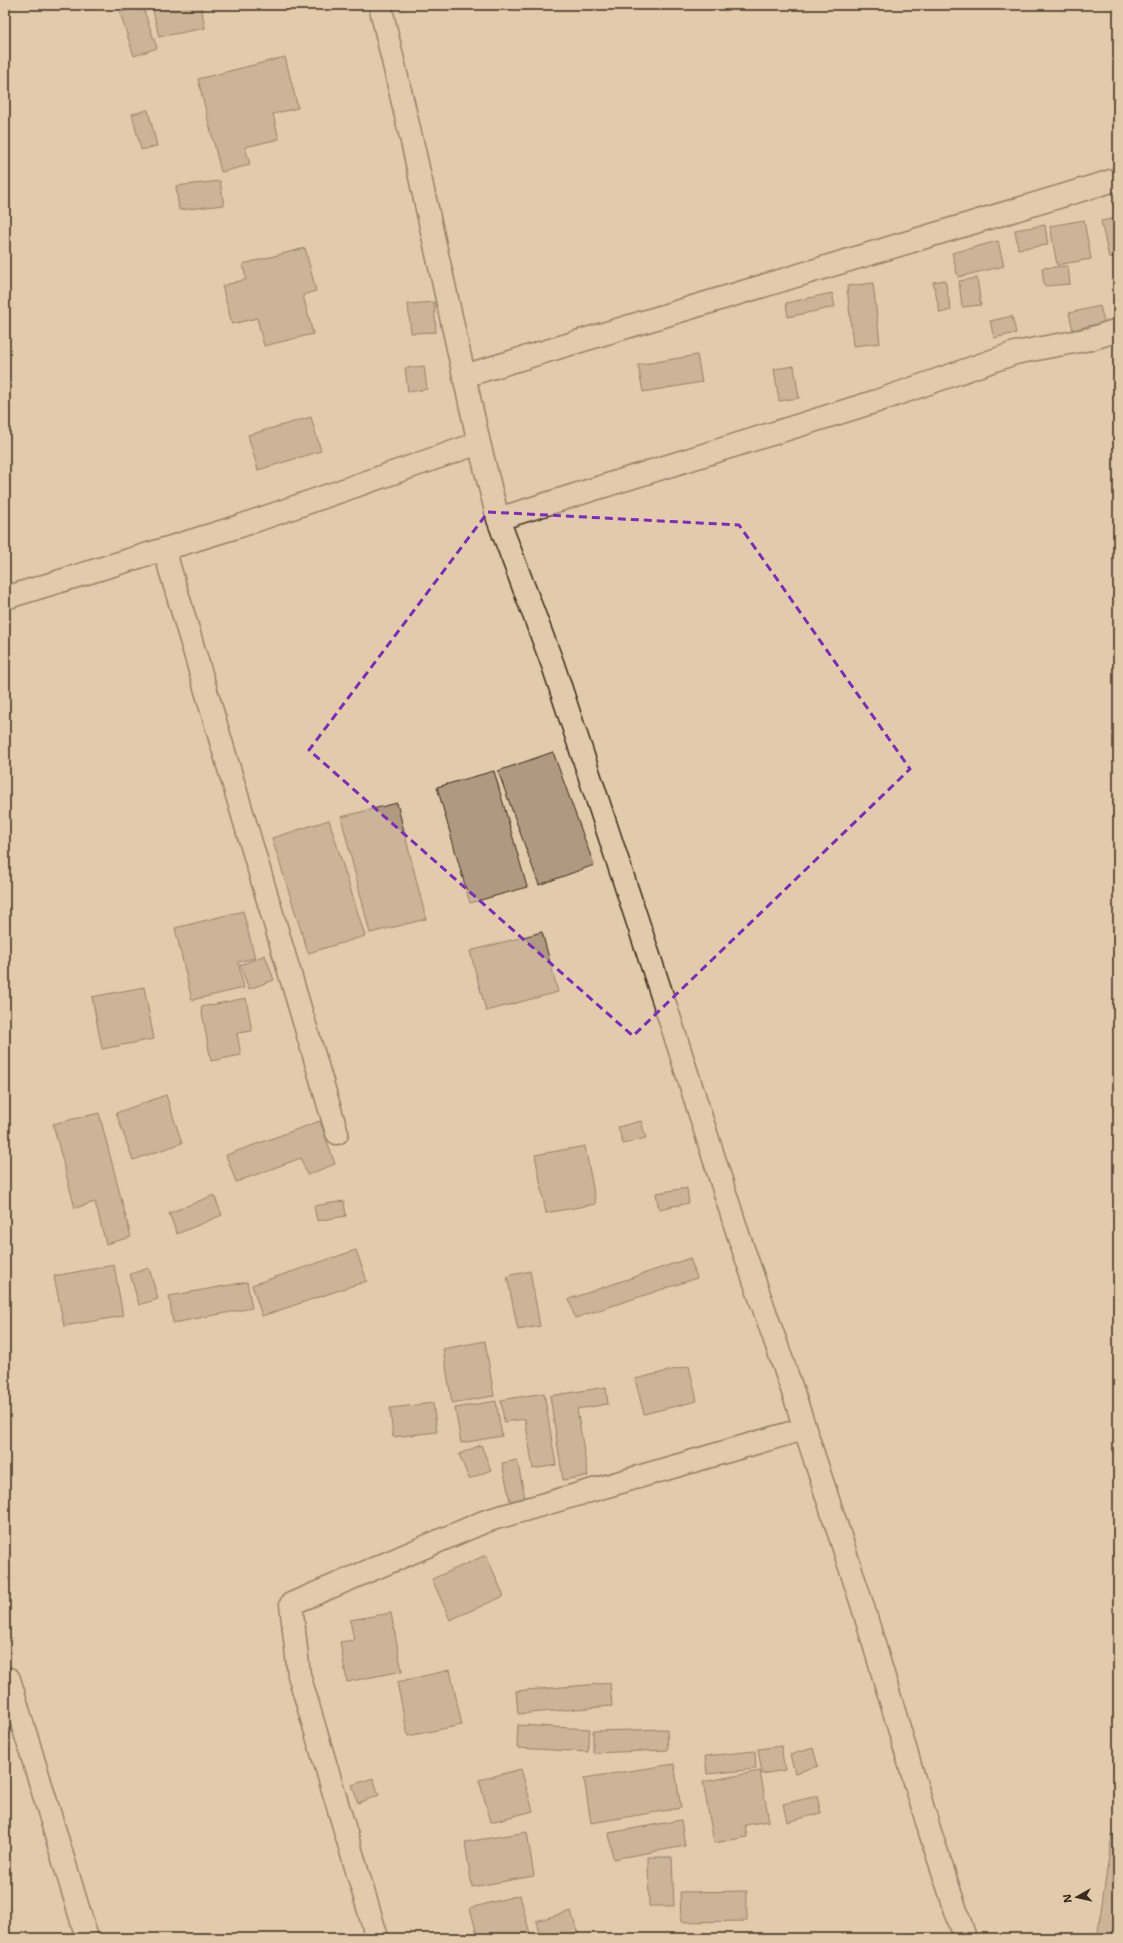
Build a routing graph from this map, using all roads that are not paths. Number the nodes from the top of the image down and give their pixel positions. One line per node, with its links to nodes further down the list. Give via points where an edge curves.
1 (380, 5): 4 (street)
2 (1118, 179): 4 (street)
3 (1118, 330): 6 (street, via 1090,339 1015,353 877,401)
4 (464, 376): 5 (street)
5 (479, 443): 6 (street); 7 (street, via 240,526)
6 (498, 519): 10 (street, via 553,665)
7 (164, 549): 8 (street); 9 (street)
8 (5, 598)
9 (337, 1133)
10 (804, 1429): 13 (street, via 486,1521 291,1604 300,1675); 14 (street, via 862,1604 930,1832)
11 (9, 1679): 12 (street)
12 (87, 1938)
13 (377, 1938)
14 (966, 1938)

